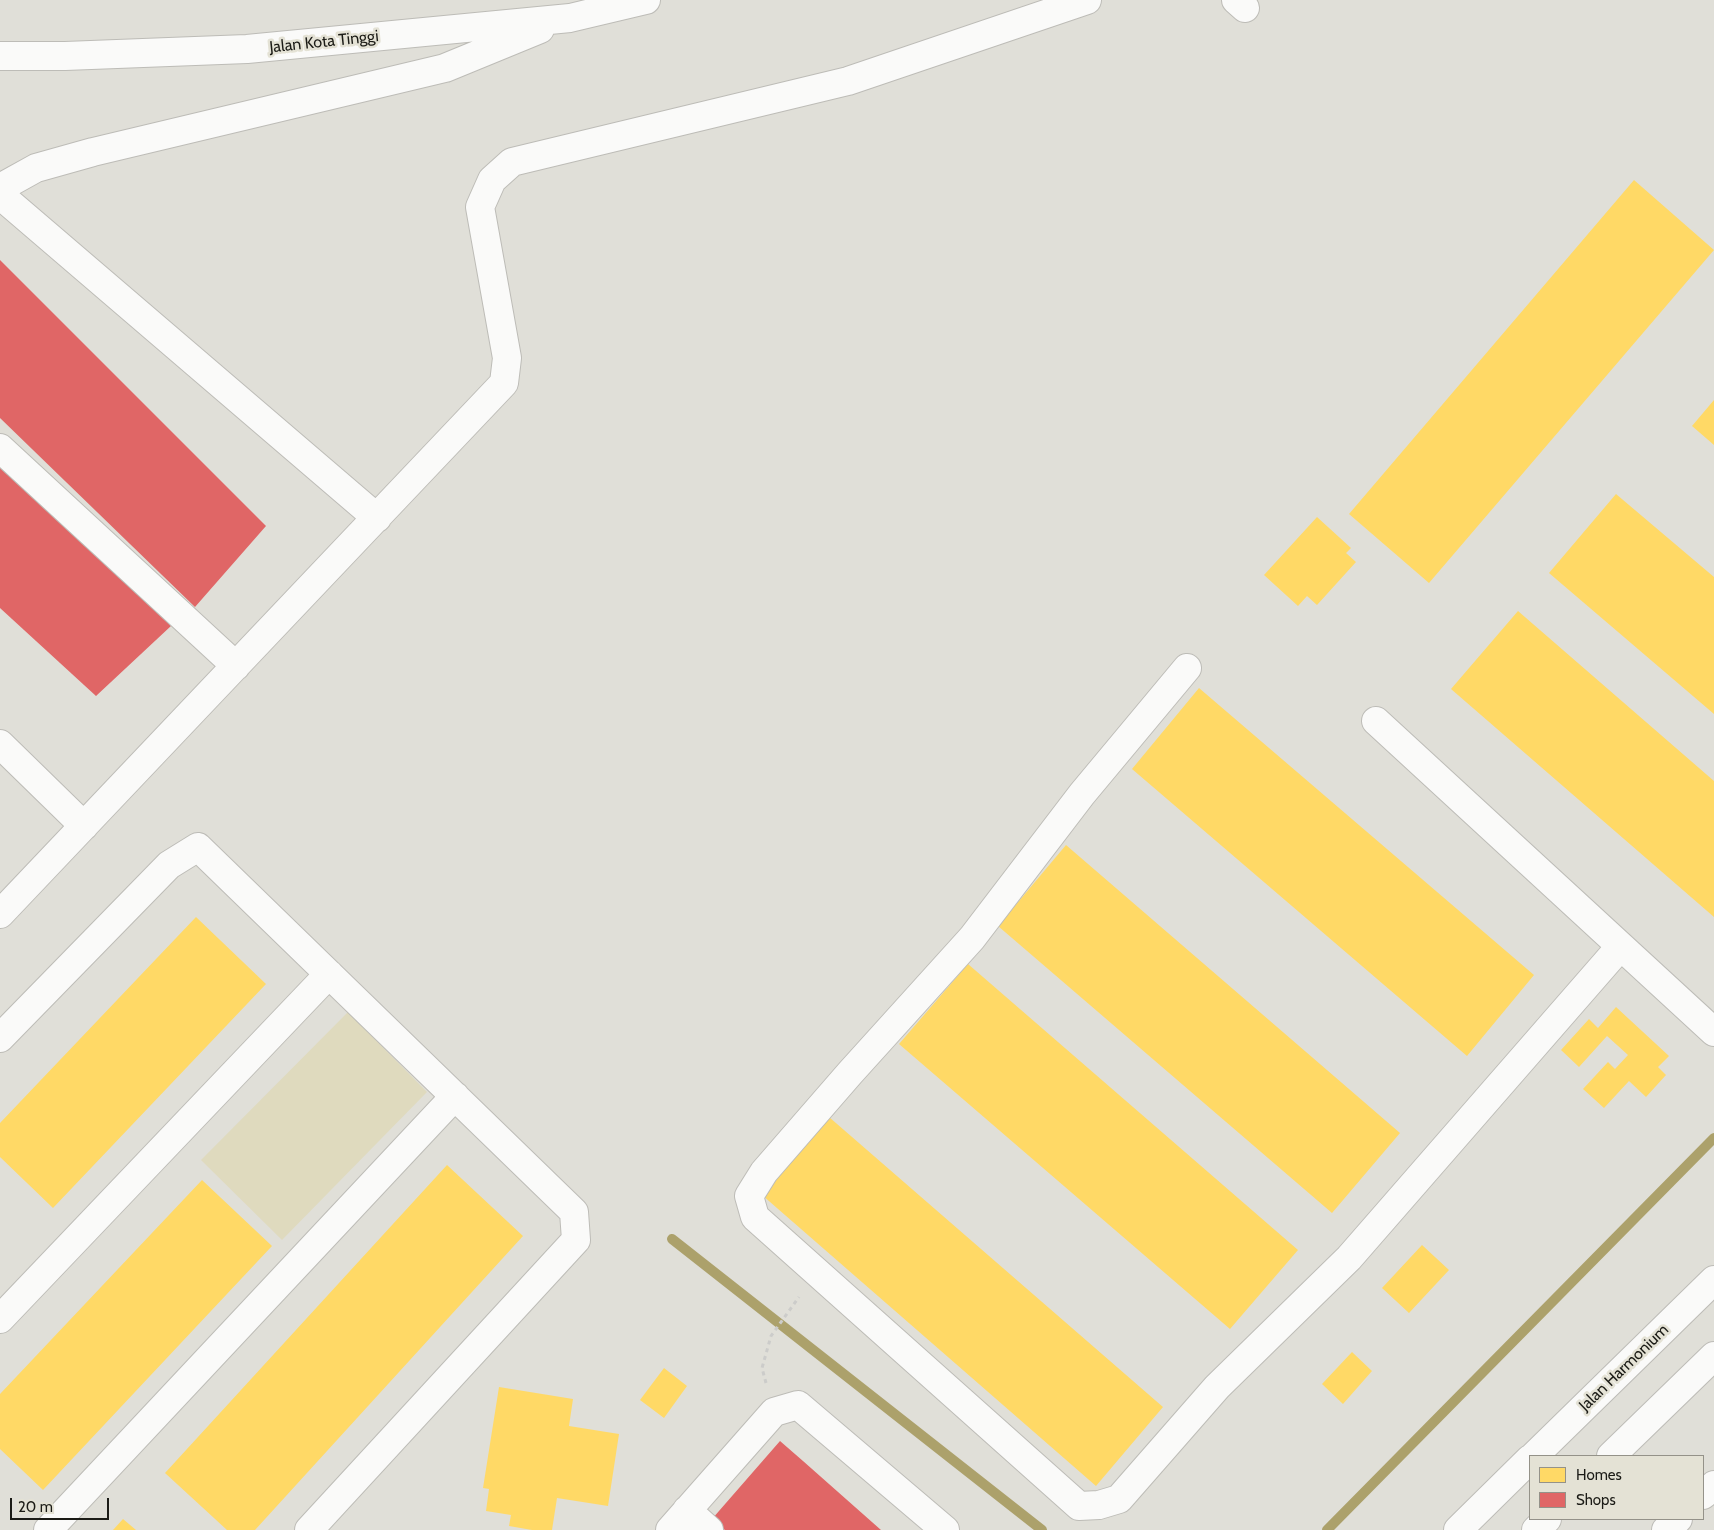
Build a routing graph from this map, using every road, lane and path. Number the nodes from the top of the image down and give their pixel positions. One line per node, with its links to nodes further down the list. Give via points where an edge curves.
1 (646, 0): 3 (main road, Jalan Kota Tinggi)
2 (1087, 0): 8 (main road, via 848,81 512,162 492,180 480,207 507,358 504,383)
3 (570, 18): 4 (main road, Jalan Kota Tinggi, via 246,49); 5 (main road, via 445,68 65,160 36,168)
4 (0, 56)
5 (0, 188)
6 (0, 195): 8 (main road)
7 (0, 448): 9 (main road)
8 (377, 518): 9 (main road)
9 (236, 666): 13 (main road)
10 (1187, 668): 15 (main road, via 1082,794 972,938 788,1144 749,1196 755,1217 1079,1506 1100,1505 1119,1499 1216,1387 1349,1258)
11 (1376, 721): 15 (main road)
12 (0, 744): 13 (main road)
13 (84, 826): 14 (main road)
14 (0, 914)
15 (1620, 947): 17 (main road)
16 (328, 974): 18 (main road, via 198,847 169,865); 19 (main road); 22 (main road)
17 (1714, 1032)
18 (0, 1038)
19 (455, 1096): 32 (main road); 33 (main road, via 574,1212 576,1240)
20 (1714, 1280): 25 (main road, Jalan Harmonium)
21 (788, 1312): 24 (path, via 771,1336 762,1368)
22 (0, 1319)
23 (1714, 1356): 26 (main road)
24 (774, 1412): 30 (main road); 35 (main road, via 798,1405)
25 (1535, 1455)
26 (1613, 1455)
27 (1529, 1461): 36 (main road)
28 (1714, 1485): 29 (main road)
29 (1704, 1495)
30 (678, 1520): 34 (main road)
31 (1546, 1520): 37 (main road)
32 (48, 1530)
33 (309, 1530)
34 (709, 1530)
35 (945, 1530)
36 (1458, 1530)
37 (1536, 1530)

